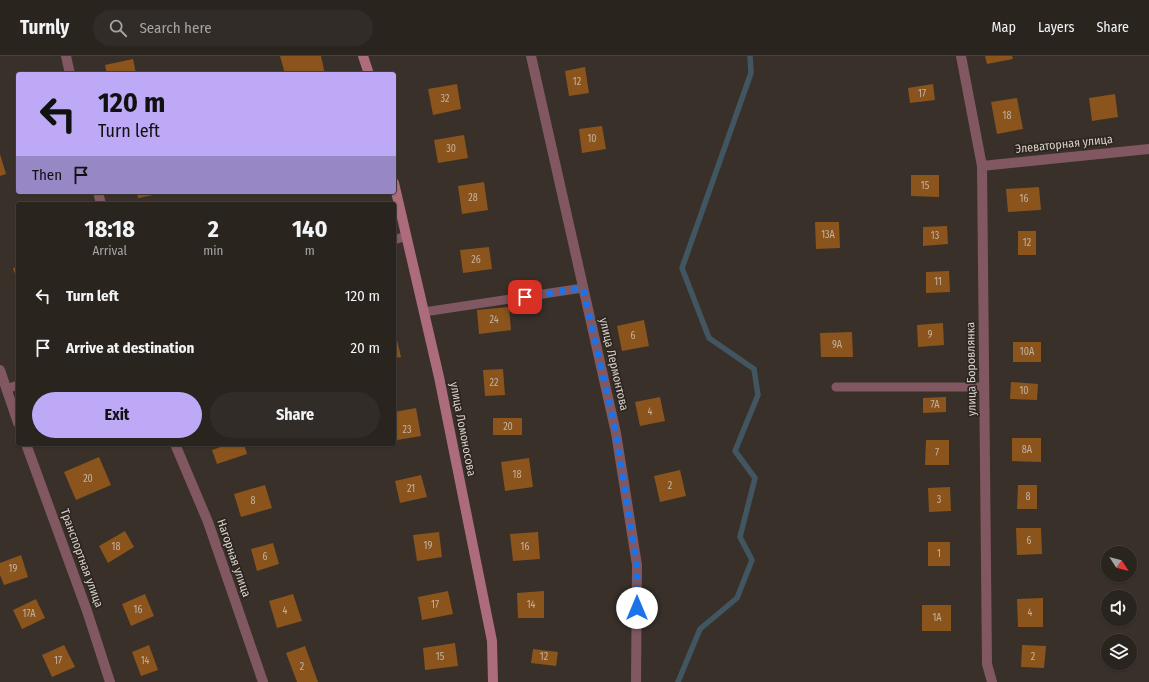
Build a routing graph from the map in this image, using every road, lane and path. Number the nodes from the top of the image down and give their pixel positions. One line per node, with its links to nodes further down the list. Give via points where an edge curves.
1 (66, 56): 5 (street)
2 (363, 56): 6 (main road)
3 (531, 56): 12 (street, улица Лермонтова)
4 (961, 56): 8 (street, улица Боровлянка)
5 (70, 72)
6 (368, 72)
7 (1149, 149): 8 (street, Элеваторная улица)
8 (982, 166): 17 (street, улица Боровлянка)
9 (396, 191): 10 (main road, улица Ломоносова)
10 (406, 236): 11 (lane); 13 (main road, улица Ломоносова)
11 (396, 239)
12 (583, 288): 13 (lane); 25 (street, улица Лермонтова, via 616,433 637,565)
13 (424, 312): 24 (main road, улица Ломоносова, via 492,641)
14 (0, 370): 18 (street)
15 (16, 386): 18 (lane)
16 (836, 387): 17 (lane)
17 (984, 387): 26 (street, улица Боровлянка, via 987,664)
18 (6, 389): 19 (street)
19 (16, 417)
20 (27, 446): 22 (street, Транспортная улица)
21 (176, 446): 23 (street, Нагорная улица, via 208,522)
22 (110, 682)
23 (263, 682)
24 (494, 682)
25 (636, 682)
26 (992, 682)

